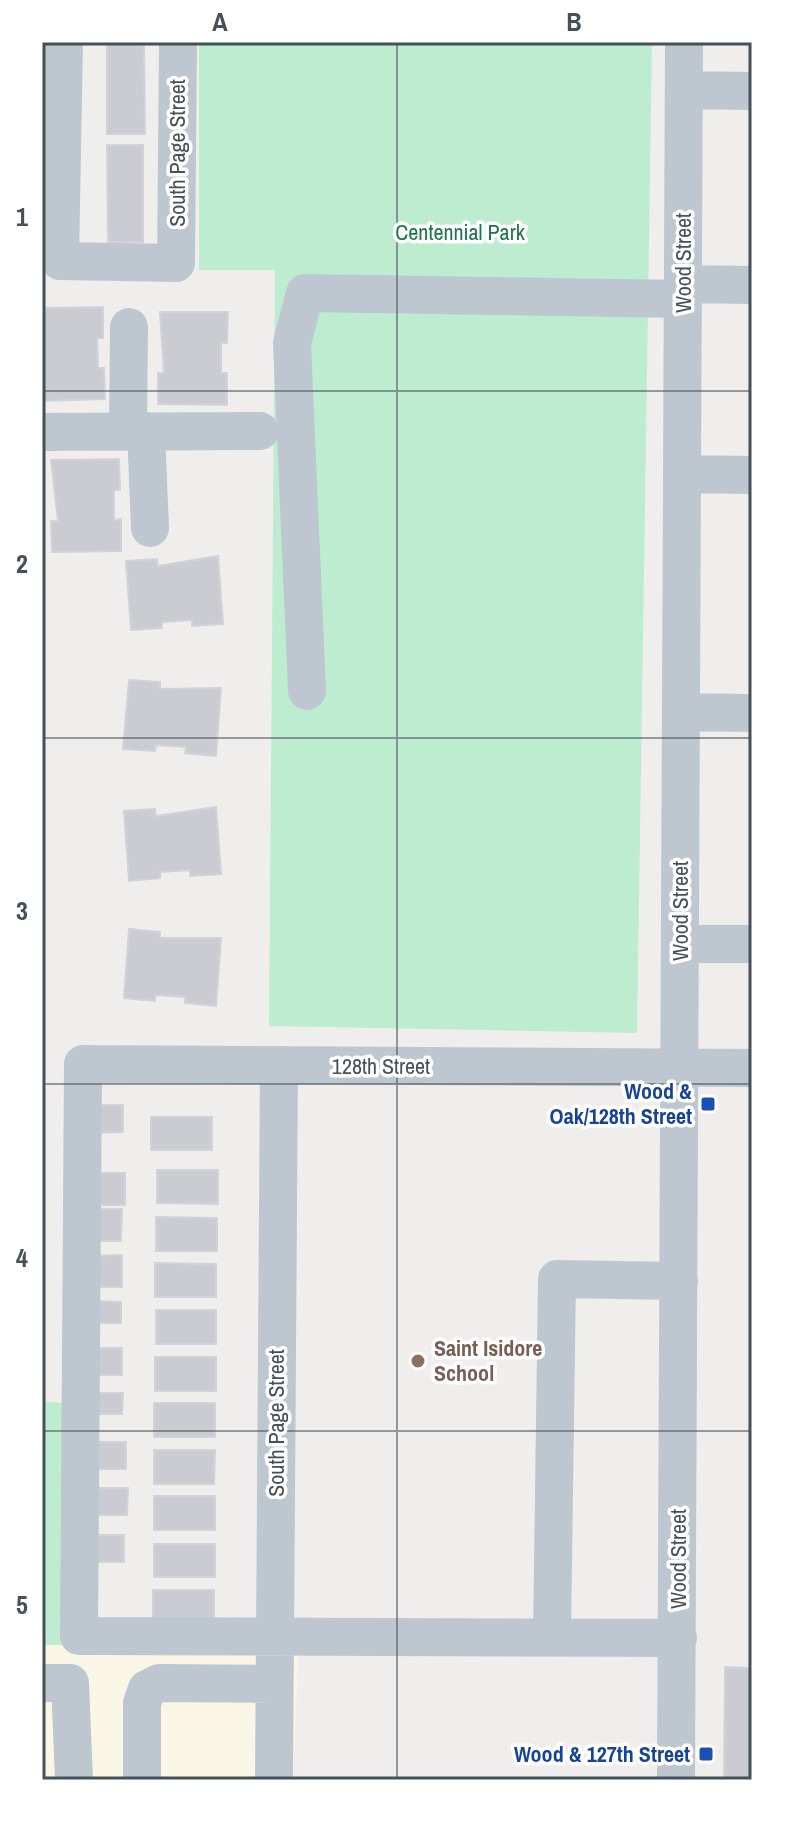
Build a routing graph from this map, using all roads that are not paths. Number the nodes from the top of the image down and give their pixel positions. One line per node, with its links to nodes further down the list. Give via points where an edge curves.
1 (64, 42): 2 (street, South Page Street, via 60,261 176,263)
2 (178, 42)
3 (684, 42): 4 (street, Wood Street)
4 (684, 90): 5 (street); 7 (street, Wood Street)
5 (752, 91)
6 (752, 285): 7 (street)
7 (683, 291): 12 (street, Wood Street); 15 (street, via 305,293 292,343)
8 (129, 327): 9 (street)
9 (137, 430): 10 (street); 11 (street); 14 (street)
10 (260, 431)
11 (42, 432)
12 (682, 474): 13 (street); 16 (street, Wood Street)
13 (752, 475)
14 (150, 528)
15 (307, 691)
16 (681, 712): 17 (street); 18 (street, Wood Street)
17 (752, 713)
18 (680, 944): 19 (street); 21 (street, Wood Street)
19 (752, 944)
20 (279, 1065): 21 (street, 128th Street); 24 (street, South Page Street); 24 (street, 128th Street, via 83,1064 79,1636)
21 (679, 1067): 22 (street, 128th Street); 23 (street, Wood Street)
22 (752, 1068)
23 (679, 1281): 25 (street, via 557,1279); 26 (street, Wood Street)
24 (275, 1635): 25 (street); 28 (street, South Page Street)
25 (552, 1635): 26 (street)
26 (678, 1638): 32 (street, Wood Street)
27 (42, 1683): 29 (street, via 70,1683)
28 (274, 1684): 30 (street, via 159,1683 147,1689 142,1703); 31 (street, South Page Street)
29 (63, 1769)
30 (142, 1780)
31 (274, 1780)
32 (676, 1780)

